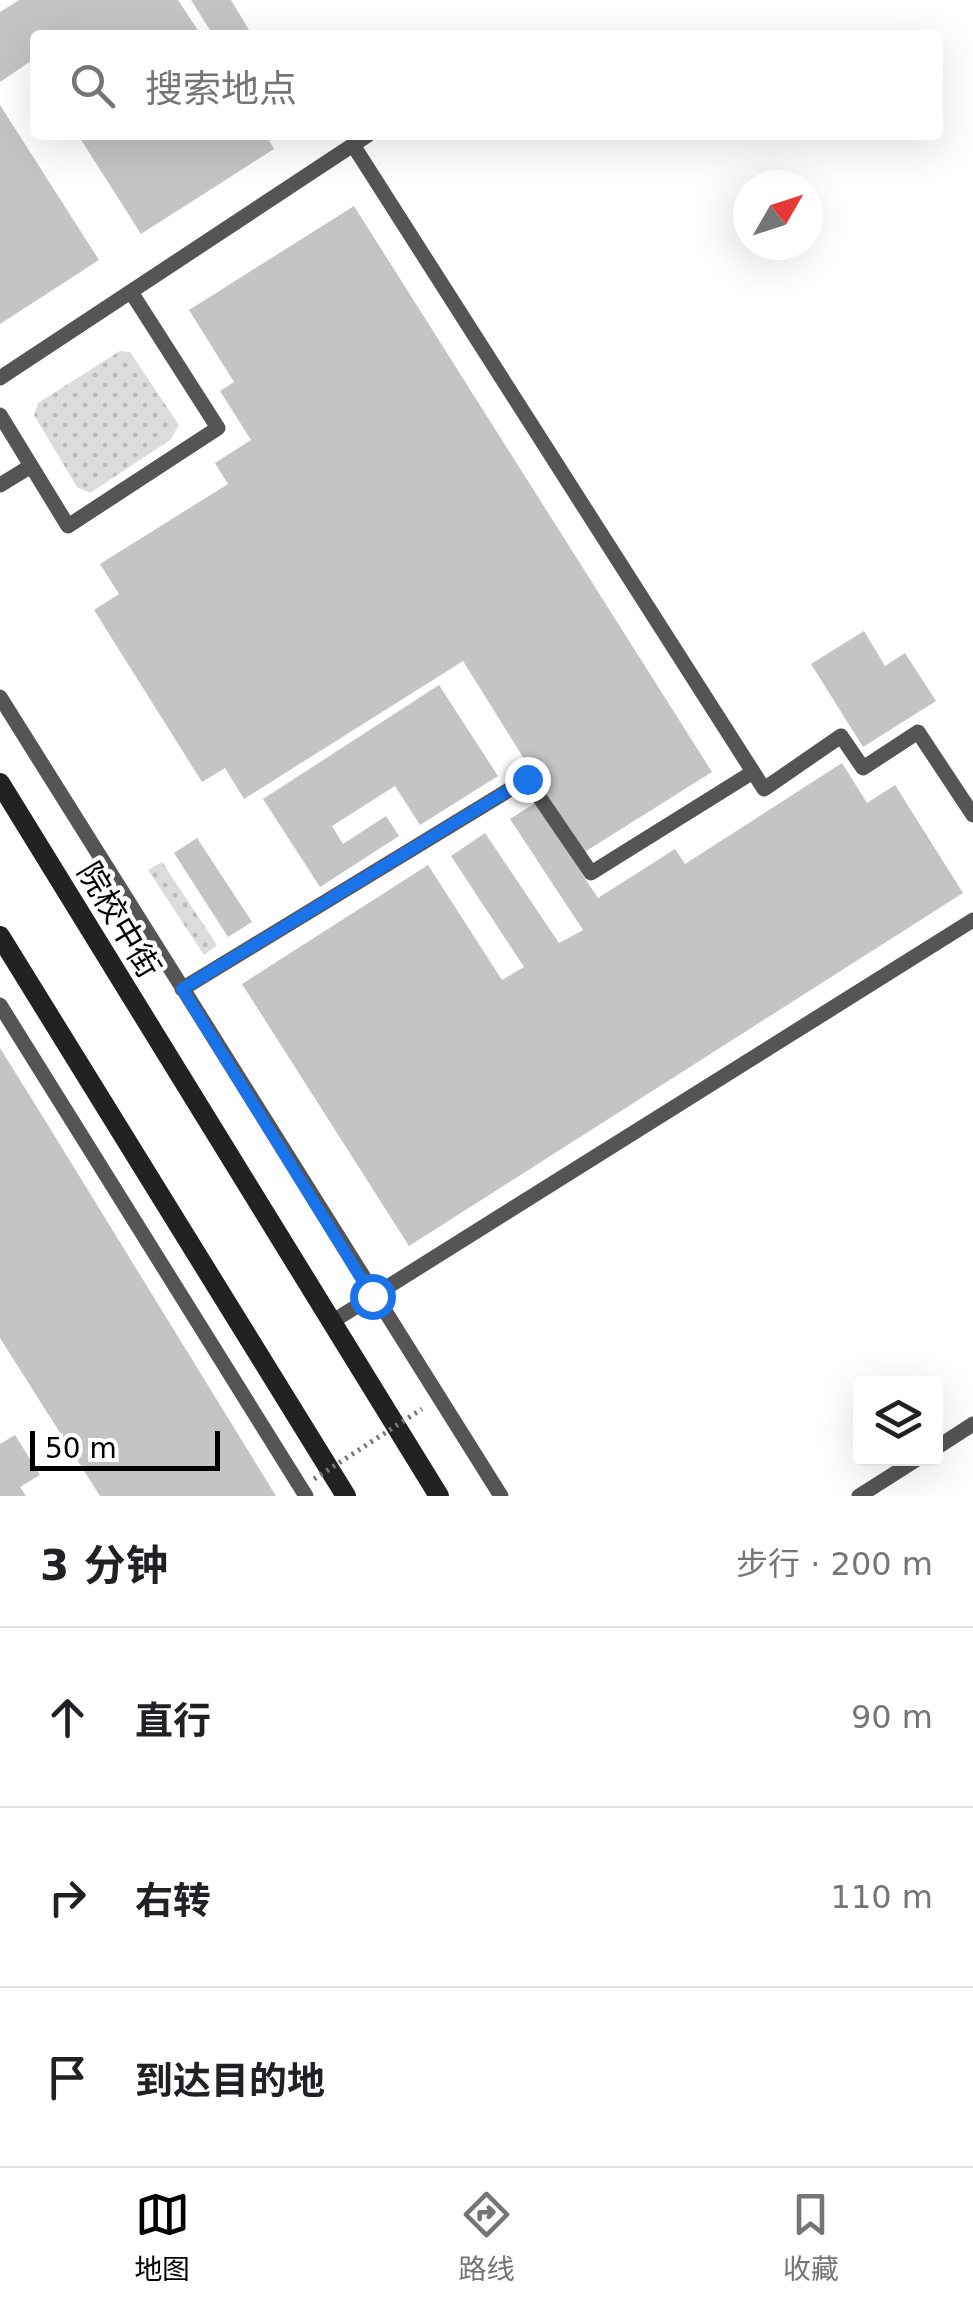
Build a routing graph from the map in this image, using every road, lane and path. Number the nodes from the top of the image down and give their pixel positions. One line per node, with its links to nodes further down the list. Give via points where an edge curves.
1 (360, 140): 2 (lane)
2 (353, 145): 3 (lane); 9 (lane)
3 (131, 292): 4 (lane); 6 (lane, via 218,428 68,526)
4 (0, 378)
5 (0, 415): 6 (lane)
6 (31, 466): 7 (lane)
7 (0, 485)
8 (0, 698): 14 (lane)
9 (754, 772): 11 (lane, via 764,789 841,736 863,768 918,732); 14 (lane, via 591,873 527,779)
10 (0, 784): 17 (main road, 院校中街)
11 (973, 815)
12 (973, 920): 16 (lane)
13 (0, 936): 24 (main road)
14 (182, 989): 16 (lane)
15 (0, 1005): 23 (lane)
16 (372, 1296): 17 (lane); 26 (lane)
17 (330, 1323): 25 (main road, 院校中街)
18 (422, 1409): 22 (path, bridge)
19 (973, 1424): 20 (lane)
20 (943, 1443)
21 (906, 1466): 27 (lane)
22 (314, 1480)
23 (306, 1496)
24 (346, 1496)
25 (439, 1496)
26 (501, 1496)
27 (859, 1496)

